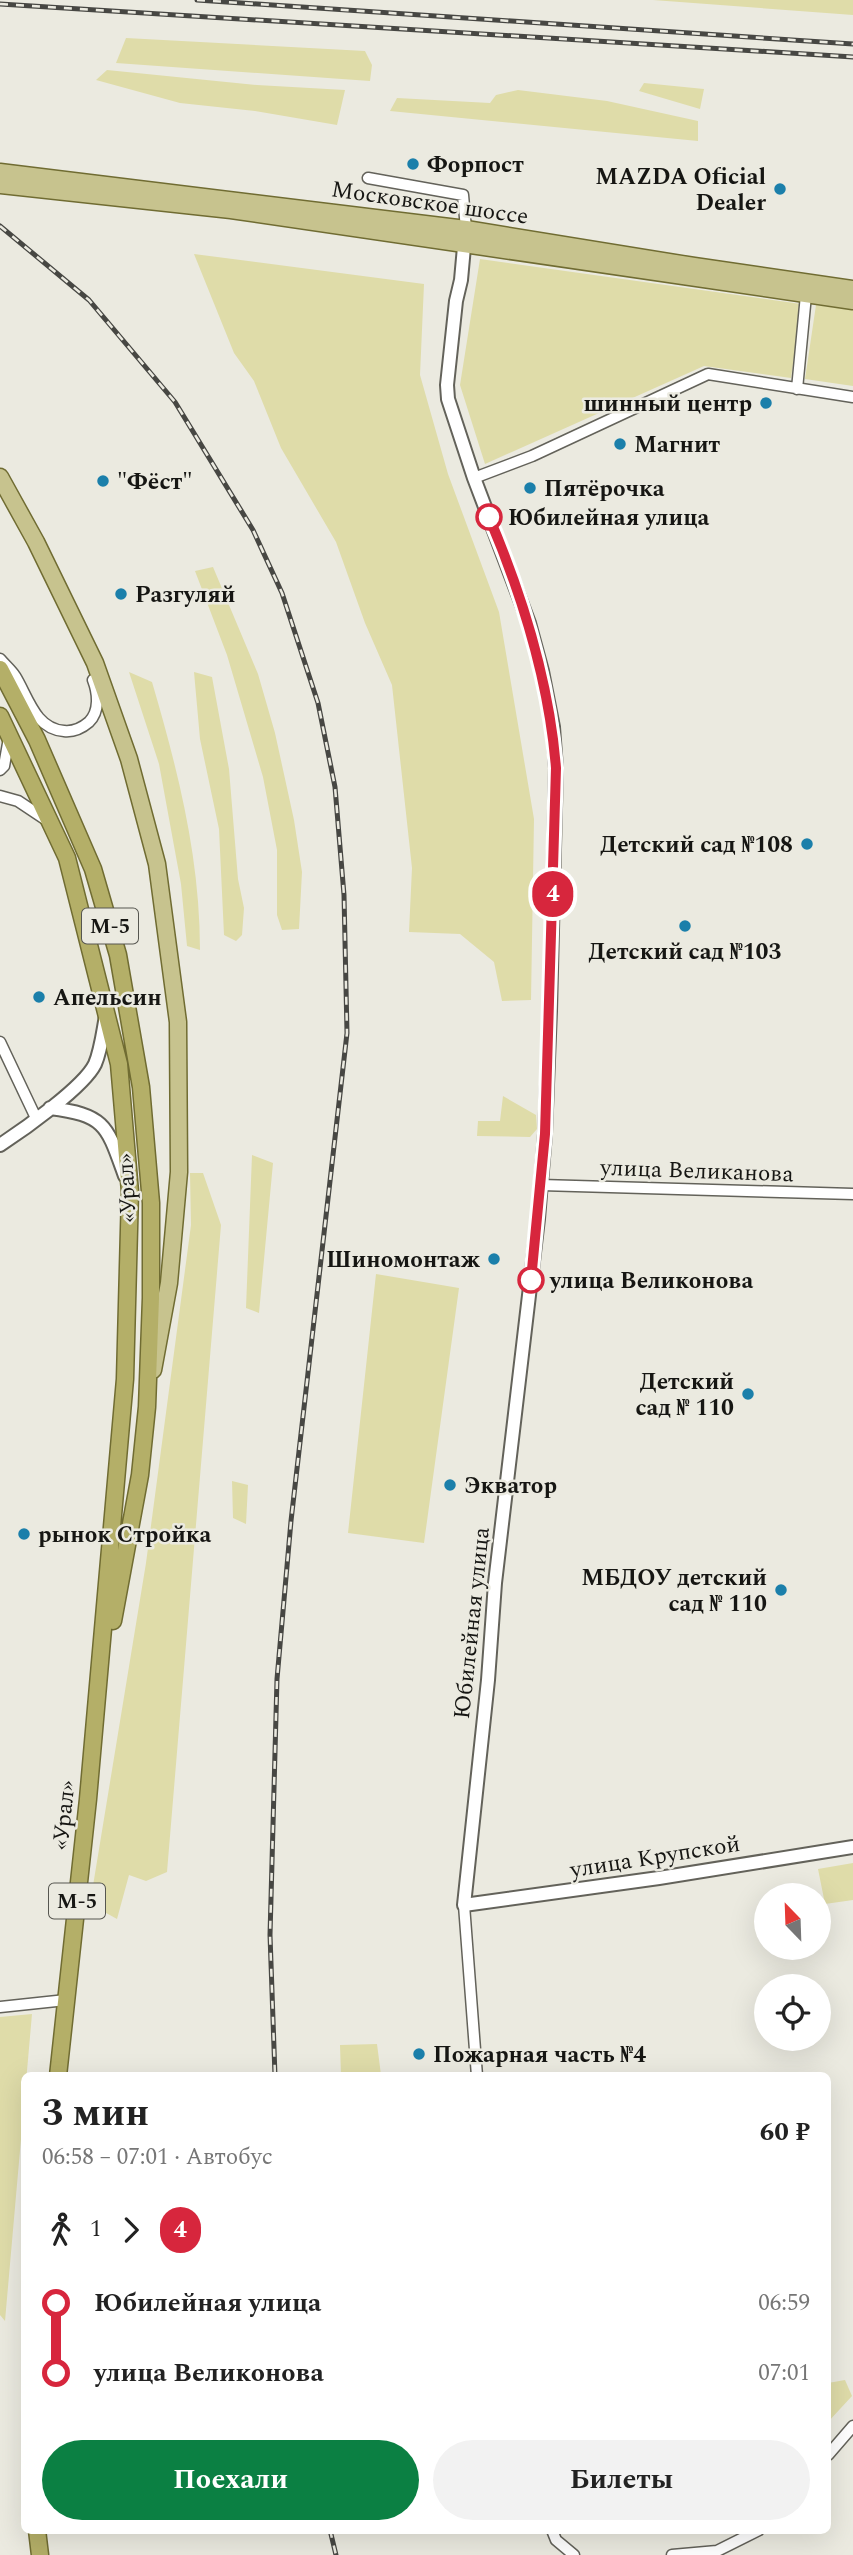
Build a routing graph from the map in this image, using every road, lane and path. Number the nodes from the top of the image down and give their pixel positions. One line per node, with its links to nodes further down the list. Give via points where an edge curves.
1 (0, 172): 4 (main road, Московское шоссе)
2 (368, 178): 4 (street, via 463,195)
3 (0, 185): 4 (main road, Московское шоссе)
4 (465, 236): 5 (main road, Московское шоссе); 6 (main road, Московское шоссе, via 690,279); 11 (street, Юбилейная улица, via 447,385)
5 (853, 289)
6 (806, 295): 7 (main road, Московское шоссе); 8 (street)
7 (853, 301)
8 (797, 389): 9 (street); 11 (street, via 708,374)
9 (853, 397)
10 (0, 477): 12 (main road)
11 (474, 478): 25 (street, Юбилейная улица, via 529,623 553,727 551,998)
12 (85, 645): 13 (street, via 97,705 93,718 68,732 45,725); 28 (main road, via 129,759 157,864 178,1023 179,1172 169,1283)
13 (0, 659)
14 (0, 669): 28 (highway, «Урал» / М-5, via 37,740 93,869 118,955 141,1087 151,1203)
15 (0, 716): 16 (highway, «Урал» / М-5)
16 (10, 734): 17 (street); 19 (highway, «Урал» / М-5)
17 (0, 770)
18 (0, 796): 19 (street, via 18,801)
19 (48, 821): 20 (highway, «Урал» / М-5, via 66,858)
20 (107, 1013): 22 (street, via 95,1065); 26 (highway, «Урал» / М-5, via 119,1064)
21 (0, 1042): 23 (street)
22 (50, 1108): 23 (street); 26 (street, via 99,1121 110,1133)
23 (36, 1118): 24 (street)
24 (0, 1145)
25 (541, 1185): 27 (street, улица Великанова); 31 (street, Юбилейная улица)
26 (130, 1192): 29 (highway, «Урал» / М-5, via 125,1379)
27 (853, 1194)
28 (147, 1407): 29 (highway, «Урал» / М-5, via 140,1475)
29 (94, 1727): 32 (highway, «Урал» / М-5)
30 (853, 1847): 31 (street, улица Крупской)
31 (464, 1905): 35 (street, Юбилейная улица)
32 (66, 2000): 33 (street); 34 (highway, «Урал» / М-5)
33 (0, 2007)
34 (58, 2072)
35 (477, 2072)
36 (853, 2426): 37 (street)
37 (831, 2452)
38 (37, 2534): 41 (highway)
39 (554, 2534): 42 (street)
40 (751, 2534): 43 (street, via 717,2551)
41 (40, 2555)
42 (574, 2555)
43 (672, 2555)

